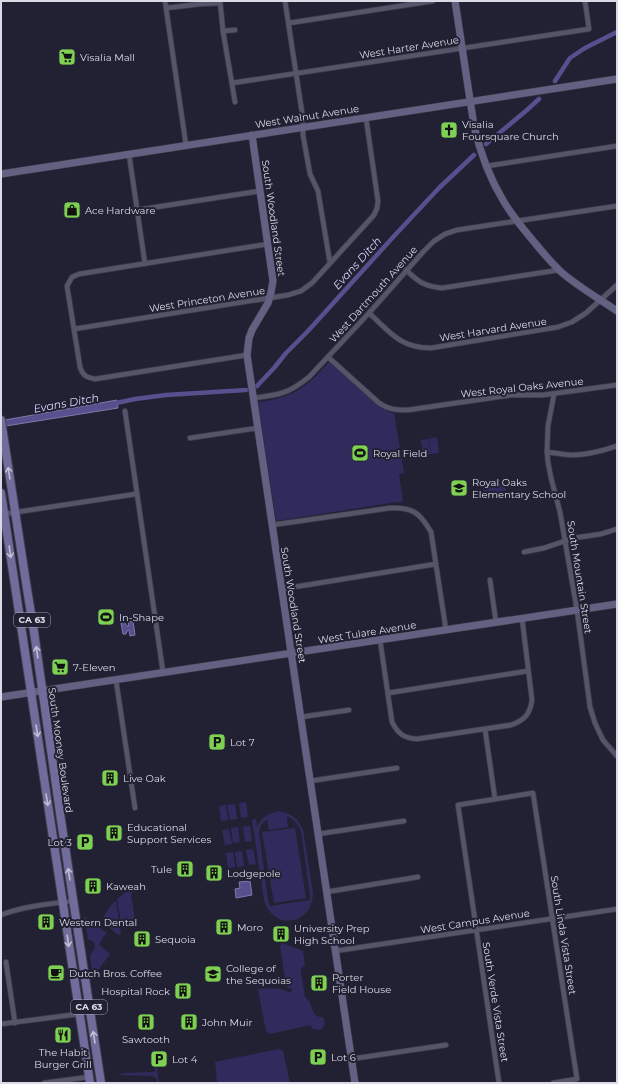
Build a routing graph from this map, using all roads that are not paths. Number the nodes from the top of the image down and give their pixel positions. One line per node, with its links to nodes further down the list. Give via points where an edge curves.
1 (165, 1): 7 (street)
2 (285, 1): 8 (street)
3 (433, 1): 8 (street)
4 (455, 1): 11 (street)
5 (584, 1): 11 (street, West Harter Avenue, via 589,29)
6 (220, 2): 7 (street); 10 (street)
7 (166, 8): 20 (street)
8 (288, 23): 12 (street)
9 (235, 30): 10 (street)
10 (223, 31): 14 (street)
11 (462, 48): 12 (street, West Harter Avenue); 16 (street)
12 (296, 73): 14 (street, West Harter Avenue); 18 (street)
13 (617, 80): 16 (street, West Walnut Avenue)
14 (232, 83): 15 (street)
15 (235, 102)
16 (470, 102): 17 (street, West Walnut Avenue); 23 (street, via 479,146)
17 (366, 118): 18 (street, West Walnut Avenue); 30 (street, West Princeton Avenue, via 377,208 374,215)
18 (303, 127): 19 (street, West Walnut Avenue); 30 (street, via 310,174 318,191)
19 (252, 135): 20 (street, West Walnut Avenue); 25 (street, South Woodland Street)
20 (186, 145): 22 (street, West Walnut Avenue)
21 (617, 146): 23 (street)
22 (130, 154): 24 (street, West Walnut Avenue); 27 (street)
23 (487, 166): 28 (street)
24 (1, 174)
25 (260, 190): 27 (street); 29 (street, South Woodland Street)
26 (617, 206): 28 (street, West Dartmouth Avenue)
27 (137, 210): 31 (street)
28 (517, 221): 32 (street, West Dartmouth Avenue, via 445,234 430,245); 33 (street)
29 (268, 244): 31 (street); 35 (street, South Woodland Street, via 273,281)
30 (330, 263): 35 (street, West Princeton Avenue, via 301,291)
31 (145, 264): 39 (street, via 72,277 68,286)
32 (406, 270): 33 (street, via 420,283 442,288); 38 (street, West Dartmouth Avenue)
33 (559, 270): 36 (street)
34 (617, 285): 36 (street, West Harvard Avenue)
35 (269, 298): 39 (street, West Princeton Avenue); 40 (street, South Woodland Street, via 252,330)
36 (600, 300): 37 (street); 38 (street, West Harvard Avenue, via 572,322 558,327 431,348 419,348 398,340)
37 (617, 311)
38 (369, 313): 41 (street, West Dartmouth Avenue)
39 (74, 328): 40 (street, via 82,372 86,377 95,379)
40 (247, 355): 44 (street, South Woodland Street)
41 (328, 357): 43 (street, West Royal Oaks Avenue, via 379,403 398,410 511,395); 44 (street, West Dartmouth Avenue, via 309,377 291,390 276,396)
42 (617, 385): 43 (street, West Royal Oaks Avenue)
43 (554, 394): 52 (street, South Mountain Street, via 548,426)
44 (254, 398): 47 (street, South Woodland Street)
45 (125, 411): 54 (street)
46 (1, 420): 51 (main road, South Mooney Boulevard / CA 63)
47 (258, 428): 49 (street); 57 (street, South Woodland Street)
48 (1, 432): 51 (main road)
49 (190, 438)
50 (617, 446): 52 (street, via 597,452 571,455)
51 (5, 447): 55 (main road, South Mooney Boulevard / CA 63, one-way to 51)
52 (547, 452): 59 (street, South Mountain Street)
53 (1, 493): 56 (main road, South Mooney Boulevard / CA 63)
54 (136, 494): 55 (street); 72 (street)
55 (15, 512): 56 (street); 74 (main road, South Mooney Boulevard / CA 63, one-way to 55)
56 (4, 514): 75 (main road, South Mooney Boulevard / CA 63, one-way to 75)
57 (272, 525): 61 (street, via 400,507 416,513 425,520 431,532); 63 (street, South Woodland Street)
58 (617, 529): 59 (street)
59 (565, 540): 60 (street); 65 (street, South Mountain Street)
60 (524, 552)
61 (436, 564): 63 (street); 68 (street)
62 (490, 580): 67 (street)
63 (282, 589): 70 (street, South Woodland Street)
64 (617, 604): 65 (street, West Tulare Avenue)
65 (577, 610): 66 (street, West Tulare Avenue); 81 (street, South Mountain Street, via 590,707 603,740)
66 (522, 618): 67 (street, West Tulare Avenue); 71 (street)
67 (496, 622): 68 (street, West Tulare Avenue)
68 (446, 630): 69 (street, West Tulare Avenue)
69 (380, 640): 70 (street, West Tulare Avenue); 76 (street)
70 (291, 653): 72 (street, West Tulare Avenue); 79 (street, South Woodland Street)
71 (528, 671): 76 (street); 80 (street, via 532,700 527,716 511,726)
72 (163, 672): 73 (street, West Tulare Avenue)
73 (116, 680): 74 (street, West Tulare Avenue); 85 (street)
74 (43, 691): 75 (street, West Tulare Avenue); 90 (main road, South Mooney Boulevard / CA 63, one-way to 74)
75 (31, 693): 77 (street, West Tulare Avenue); 91 (main road, South Mooney Boulevard / CA 63, one-way to 91)
76 (388, 693): 80 (street, via 392,722 397,730 408,738 417,740)
77 (1, 697)
78 (349, 710): 79 (street)
79 (301, 717): 83 (street, South Woodland Street)
80 (485, 730): 84 (street)
81 (617, 756)
82 (397, 768): 83 (street)
83 (310, 781): 87 (street, South Woodland Street)
84 (495, 799): 94 (street, South Linda Vista Street, via 533,793); 95 (street, South Verde Vista Street, via 458,804)
85 (135, 808)
86 (404, 821): 87 (street)
87 (318, 834): 89 (street, South Woodland Street)
88 (418, 877): 89 (street)
89 (326, 892): 96 (street, South Woodland Street)
90 (74, 901): 91 (street); 105 (main road, South Mooney Boulevard / CA 63, one-way to 90)
91 (63, 903): 93 (street, via 21,908); 98 (main road, South Mooney Boulevard / CA 63, one-way to 98)
92 (617, 909): 94 (street, West Campus Avenue)
93 (1, 915)
94 (552, 918): 95 (street, West Campus Avenue); 108 (street, South Linda Vista Street, via 577,1080)
95 (476, 930): 96 (street, West Campus Avenue); 107 (street, South Verde Vista Street)
96 (335, 951): 102 (street, South Woodland Street)
97 (6, 962): 99 (street)
98 (79, 1014): 99 (street); 103 (main road, South Mooney Boulevard / CA 63)
99 (15, 1022): 100 (street)
100 (1, 1024)
101 (446, 1044): 102 (street)
102 (351, 1059): 106 (street, South Woodland Street)
103 (90, 1080): 104 (street)
104 (44, 1083)
105 (101, 1083)
106 (355, 1083)
107 (499, 1083)
108 (553, 1083)

